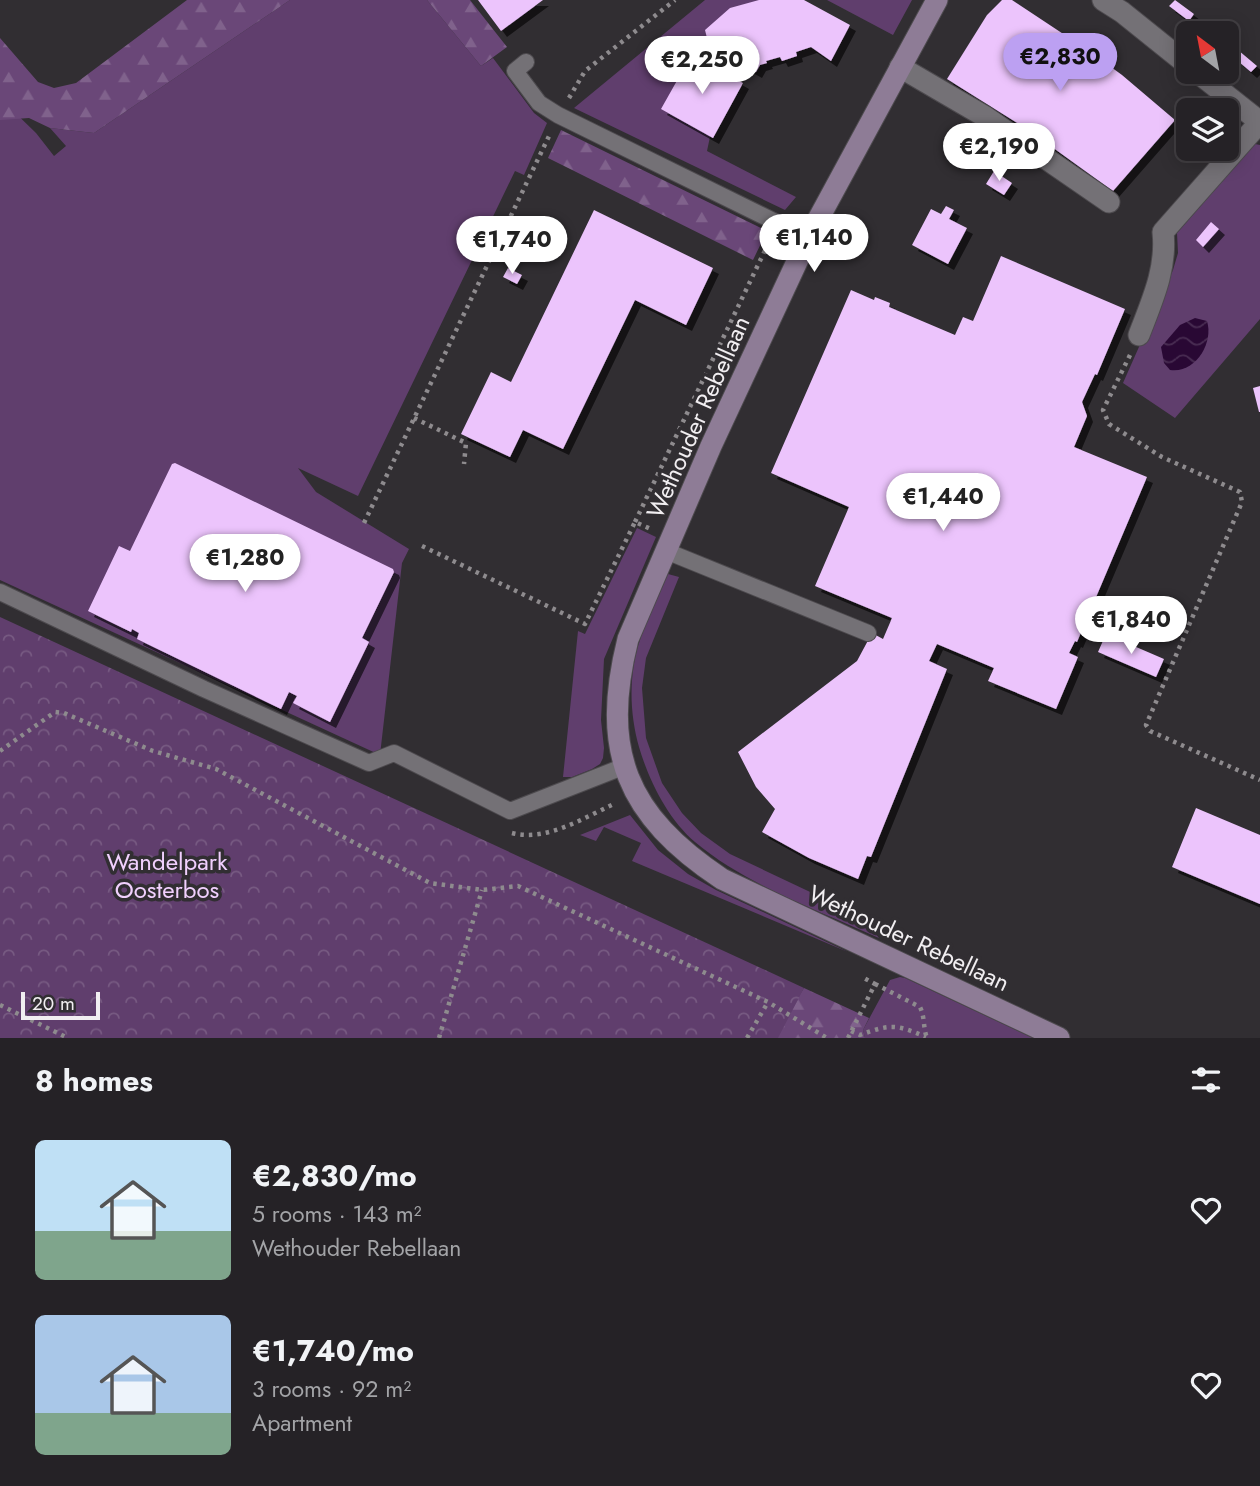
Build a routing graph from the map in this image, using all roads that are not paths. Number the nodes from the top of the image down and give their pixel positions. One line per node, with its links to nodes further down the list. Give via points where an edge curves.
1 (937, 0): 5 (street, Wethouder Rebellaan)
2 (1103, 0): 3 (street)
3 (1176, 55)
4 (526, 62): 9 (lane, via 515,71 539,103 558,115)
5 (900, 67): 8 (street, via 985,116); 9 (street, Wethouder Rebellaan)
6 (1212, 84): 7 (street)
7 (1260, 122): 10 (street, via 1163,232 1162,272)
8 (1109, 202)
9 (808, 238): 11 (street, Wethouder Rebellaan)
10 (1139, 335)
11 (669, 545): 13 (lane); 14 (street, Wethouder Rebellaan, via 628,639 620,671 618,745)
12 (0, 592): 14 (lane, via 369,763 394,753 510,811)
13 (868, 633)
14 (625, 766): 15 (street, Wethouder Rebellaan, via 636,795 662,830 690,857 722,878)
15 (1059, 1038)

